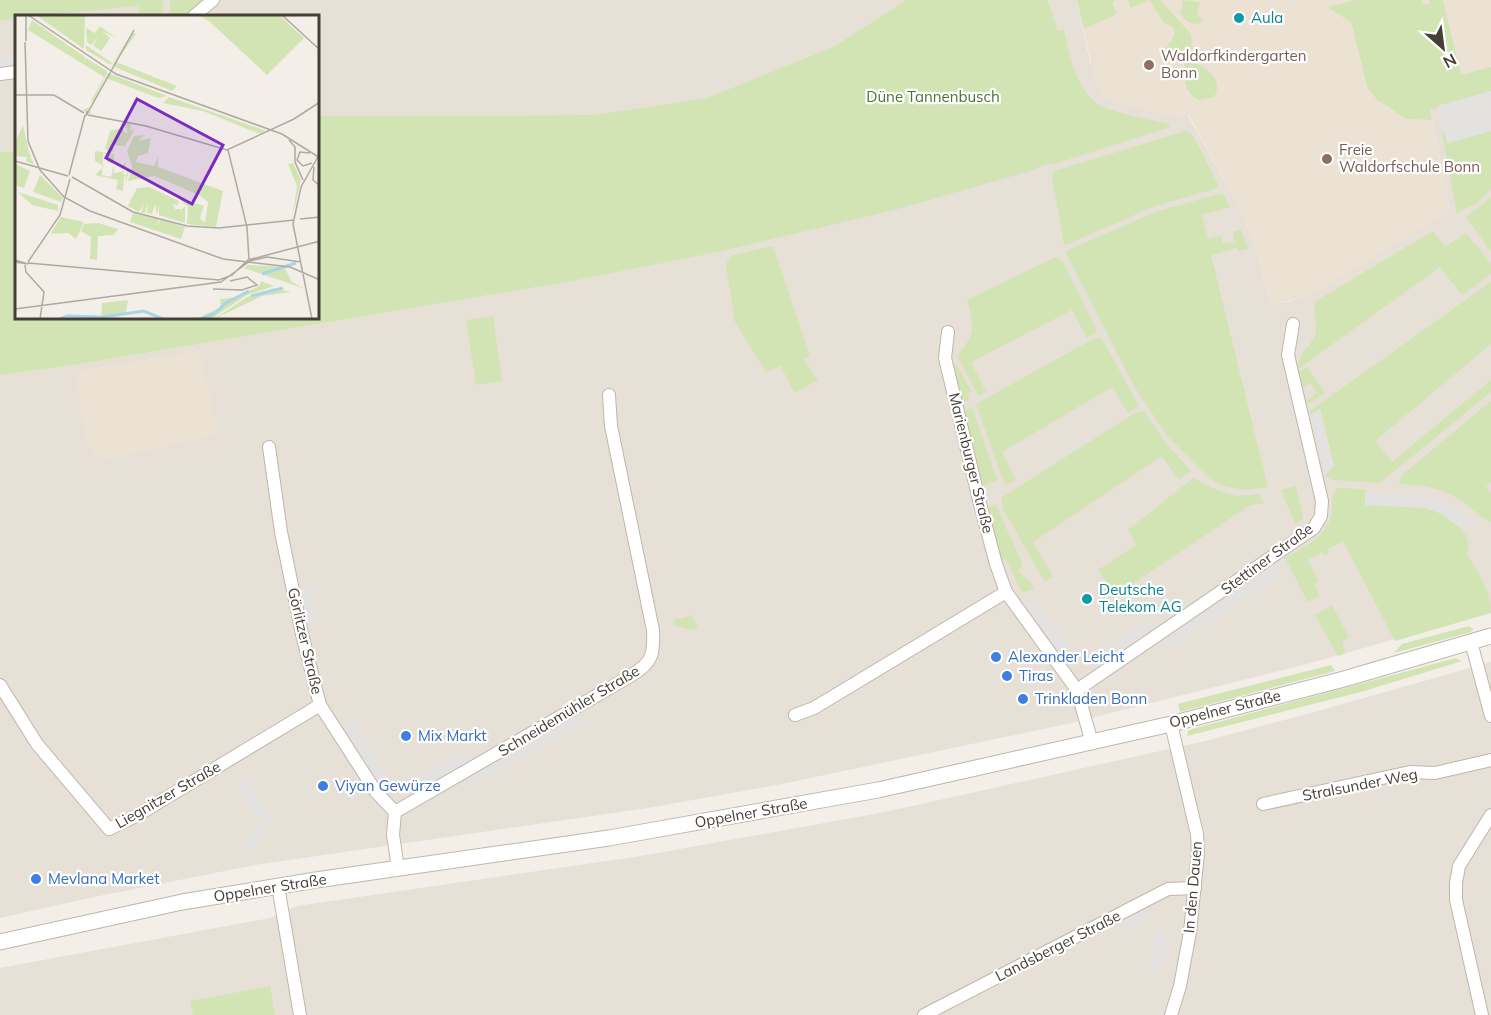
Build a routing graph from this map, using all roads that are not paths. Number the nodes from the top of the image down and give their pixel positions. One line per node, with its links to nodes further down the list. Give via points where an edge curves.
1 (213, 0): 2 (street)
2 (195, 15)
3 (15, 72): 4 (street)
4 (0, 74)
5 (1293, 324): 13 (street, Stettiner Straße, via 1288,355 1322,501 1321,516 1314,528)
6 (948, 332): 9 (street, Marienburger Straße, via 945,358)
7 (609, 395): 21 (street, Schneidemühler Straße, via 613,437 653,630 650,660 632,675)
8 (269, 447): 14 (street, Görlitzer Straße, via 286,554)
9 (1006, 592): 13 (street, Marienburger Straße); 15 (street, via 814,708)
10 (1491, 636): 11 (street, Oppelner Straße)
11 (1472, 642): 16 (street); 17 (street, Oppelner Straße)
12 (0, 685): 14 (street, Liegnitzer Straße, via 37,744 109,829)
13 (1077, 690): 18 (street, Marienburger Straße)
14 (320, 705): 21 (street, Görlitzer Straße, via 376,792)
15 (795, 715)
16 (1491, 716)
17 (1171, 724): 18 (street, Oppelner Straße); 25 (street, In den Dauen, via 1197,834)
18 (1092, 742): 23 (street, Oppelner Straße, via 878,790 719,819)
19 (1491, 760): 20 (street, Stralsunder Weg, via 1436,773 1410,772)
20 (1263, 804)
21 (395, 812): 23 (street, via 393,835)
22 (1491, 815): 30 (street, via 1459,866 1456,883 1456,900)
23 (398, 868): 24 (street, Oppelner Straße)
24 (278, 886): 26 (street, Oppelner Straße, via 170,904); 27 (street)
25 (1195, 888): 28 (street, Landsberger Straße, via 1168,889); 29 (street, In den Dauen, via 1180,986)
26 (0, 942)
27 (300, 1015)
28 (924, 1015)
29 (1171, 1015)
30 (1482, 1015)

